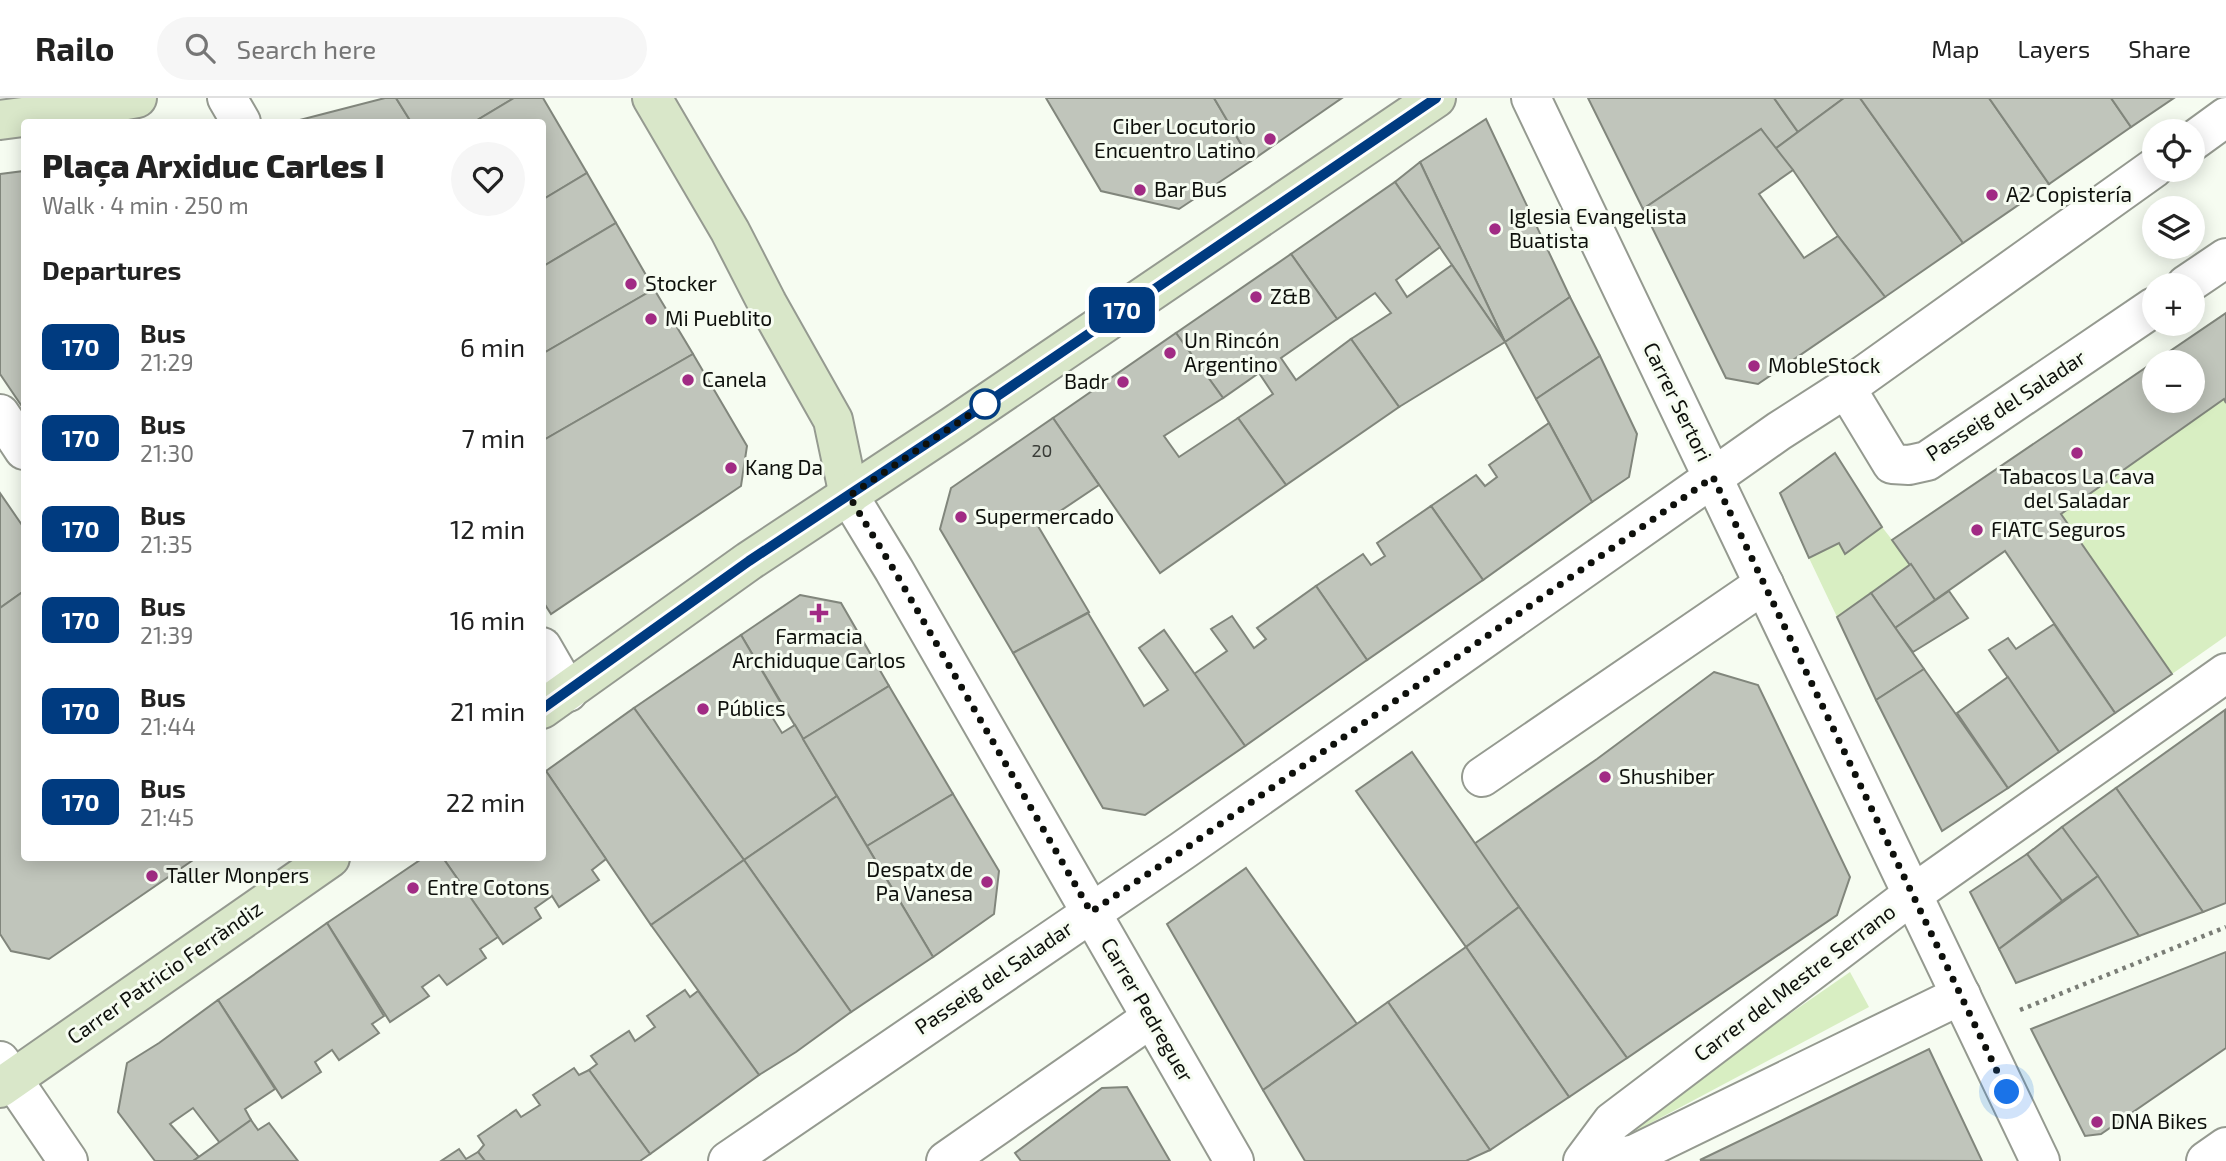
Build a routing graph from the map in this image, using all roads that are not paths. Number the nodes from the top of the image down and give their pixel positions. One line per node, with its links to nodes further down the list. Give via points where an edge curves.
1 (137, 98): 8 (main road)
2 (227, 98): 7 (street)
3 (652, 98): 18 (main road, via 730,230 832,420)
4 (1436, 98): 18 (main road)
5 (1531, 98): 17 (street, Carrer Sertori)
6 (2226, 117): 9 (street)
7 (239, 119)
8 (0, 120)
9 (2205, 132)
10 (2142, 177): 14 (street, Passeig del Saladar)
11 (2226, 258): 12 (street)
12 (2204, 273)
13 (2142, 315): 14 (street, Passeig del Saladar, via 1927,461 1892,464)
14 (1846, 388): 17 (street, Passeig del Saladar)
15 (0, 414): 16 (street)
16 (21, 446)
17 (1713, 477): 19 (street, Carrer Sertori); 26 (street, Passeig del Saladar)
18 (849, 496): 22 (main road, via 749,561); 26 (street, Carrer Pedreguer)
19 (1764, 584): 23 (street); 25 (street, Carrer Sertori)
20 (546, 664): 22 (street)
21 (2226, 673): 25 (street, Carrer del Mestre Serrano)
22 (555, 701)
23 (1482, 777)
24 (312, 863): 29 (main road, Carrer Patricio Ferràndiz)
25 (1913, 894): 27 (street, Carrer Sertori); 35 (street, Carrer del Mestre Serrano, via 1612,1122)
26 (1091, 912): 28 (street, Carrer Pedreguer); 32 (street, Passeig del Saladar)
27 (1969, 1012): 36 (street, via 1635,1154); 37 (street, Carrer Sertori)
28 (1151, 1018): 33 (street); 34 (street, Carrer Pedreguer)
29 (4, 1076): 31 (street)
30 (2226, 1147): 38 (street)
31 (68, 1161)
32 (728, 1161)
33 (946, 1161)
34 (1234, 1161)
35 (1583, 1161)
36 (1604, 1161)
37 (2040, 1161)
38 (2206, 1161)

